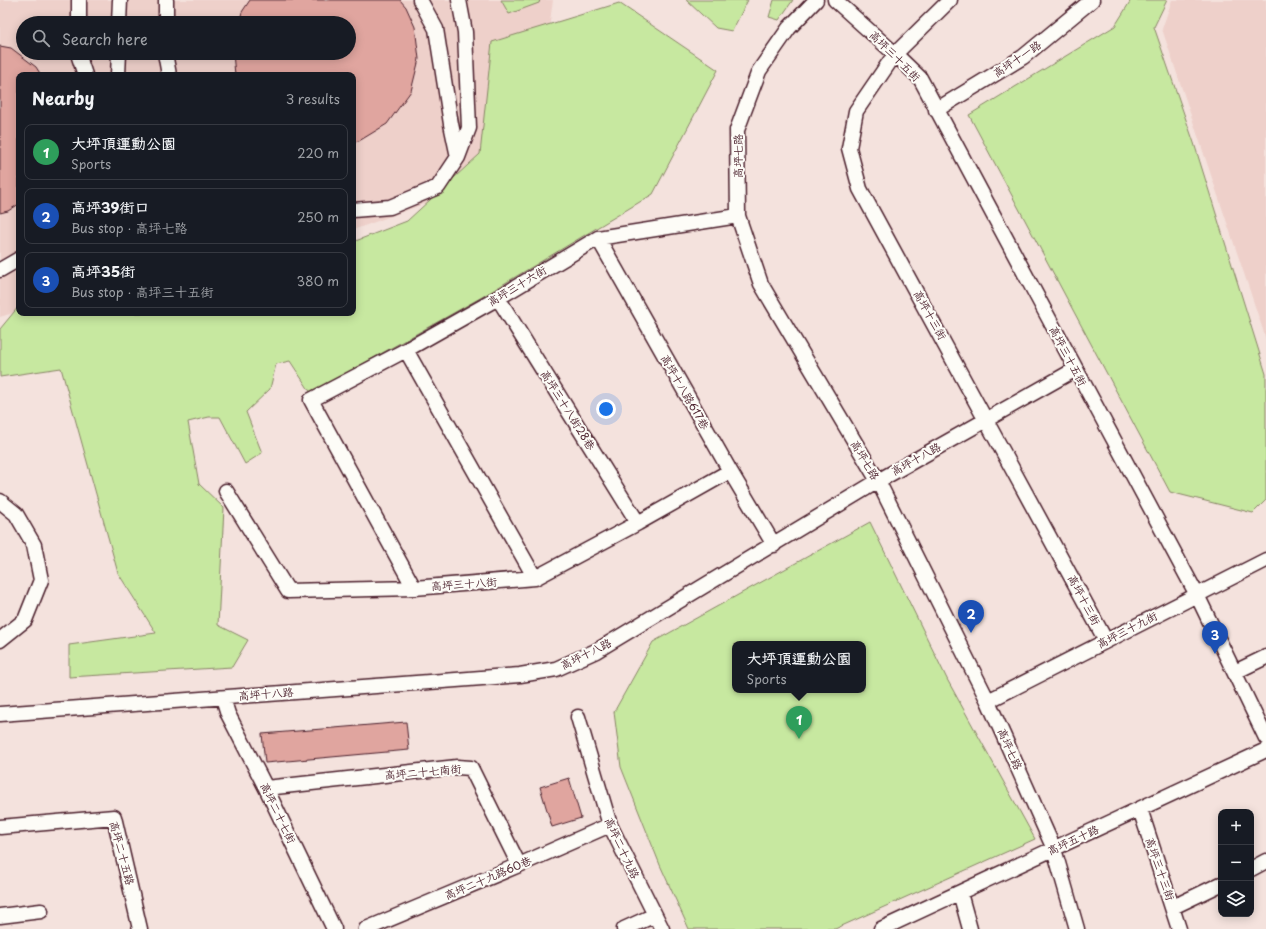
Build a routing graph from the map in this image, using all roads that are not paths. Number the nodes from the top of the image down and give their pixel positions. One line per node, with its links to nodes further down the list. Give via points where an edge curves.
1 (79, 0): 10 (street)
2 (120, 0): 11 (street)
3 (166, 0): 12 (street)
4 (420, 0): 21 (street, via 436,29 450,124)
5 (459, 0): 21 (street, via 465,32 469,128)
6 (816, 0): 23 (street, 高坪七路, via 789,28 759,71 737,130)
7 (835, 0): 13 (street, 高坪三十五街)
8 (950, 0): 13 (street, 高坪十三街)
9 (1092, 0): 20 (street, 高坪十一路, via 1023,57)
10 (79, 16)
11 (120, 16)
12 (166, 16)
13 (896, 54): 20 (street, 高坪三十五街, via 920,78); 30 (street, 高坪十三街, via 856,111 849,148 860,189)
14 (80, 60): 17 (street)
15 (119, 60): 18 (street)
16 (166, 60): 19 (street)
17 (84, 72)
18 (118, 72)
19 (168, 72)
20 (936, 110): 29 (street, 高坪三十五街)
21 (458, 157): 22 (street, via 438,188 390,207)
22 (356, 210)
23 (738, 216): 24 (street, 高坪三十六街); 32 (street, 高坪七路, via 761,284)
24 (598, 238): 27 (street, 高坪三十六街); 31 (street, 高坪十八路617巷)
25 (16, 261): 26 (street)
26 (0, 270)
27 (498, 298): 28 (street, 高坪三十六街); 35 (street, 高坪三十八街28巷)
28 (406, 350): 38 (street); 39 (street, 高坪三十六街, via 311,400)
29 (1076, 369): 30 (street, 高坪十八路); 40 (street, 高坪三十五街)
30 (987, 420): 32 (street, 高坪十八路); 42 (street, 高坪十三街)
31 (730, 471): 35 (street, 高坪三十八街); 36 (street, 高坪十八路617巷)
32 (878, 481): 36 (street, 高坪十八路); 46 (street, 高坪七路)
33 (226, 491): 39 (street, 高坪三十八街, via 288,591)
34 (0, 501): 41 (street, via 16,514 34,545 41,580 25,620)
35 (638, 523): 38 (street, 高坪三十八街)
36 (774, 545): 45 (street, 高坪十八路, via 596,651 556,669 520,675)
37 (1266, 560): 40 (street, 高坪三十九街)
38 (534, 578): 39 (street, 高坪三十八街)
39 (414, 588)
40 (1197, 595): 42 (street, 高坪三十九街); 44 (street, 高坪三十五街)
41 (0, 640)
42 (1106, 641): 46 (street, 高坪三十九街)
43 (1266, 657): 44 (street)
44 (1235, 672): 49 (street, 高坪三十五街)
45 (224, 698): 47 (street, 高坪十八路); 51 (street, 高坪二十七街, via 228,714)
46 (988, 701): 55 (street, 高坪七路)
47 (0, 714)
48 (578, 717): 53 (street, 高坪二十九路)
49 (1266, 738)
50 (1266, 750): 52 (street, 高坪五十路)
51 (266, 788): 57 (street, 高坪二十七南街, via 457,767 472,768); 66 (street, 高坪二十七街)
52 (1140, 809): 55 (street, 高坪五十路); 61 (street, 高坪三十三街)
53 (610, 825): 57 (street, 高坪二十九路60巷); 63 (street, 高坪二十九路)
54 (0, 827): 65 (street, 高坪二十五路, via 114,817)
55 (1054, 849): 60 (street, 高坪五十路); 72 (street, 高坪七路)
56 (1266, 861): 58 (street)
57 (519, 865): 67 (street, 高坪二十九路60巷)
58 (1254, 867)
59 (1218, 885): 61 (street)
60 (960, 893): 70 (street, 高坪五十路); 71 (street)
61 (1173, 907): 73 (street, 高坪三十三街)
62 (41, 911): 64 (street)
63 (655, 915): 68 (street); 69 (street, 高坪二十九路)
64 (0, 916)
65 (140, 929)
66 (334, 929)
67 (366, 929)
68 (624, 929)
69 (662, 929)
70 (881, 929)
71 (970, 929)
72 (1077, 929)
73 (1179, 929)

